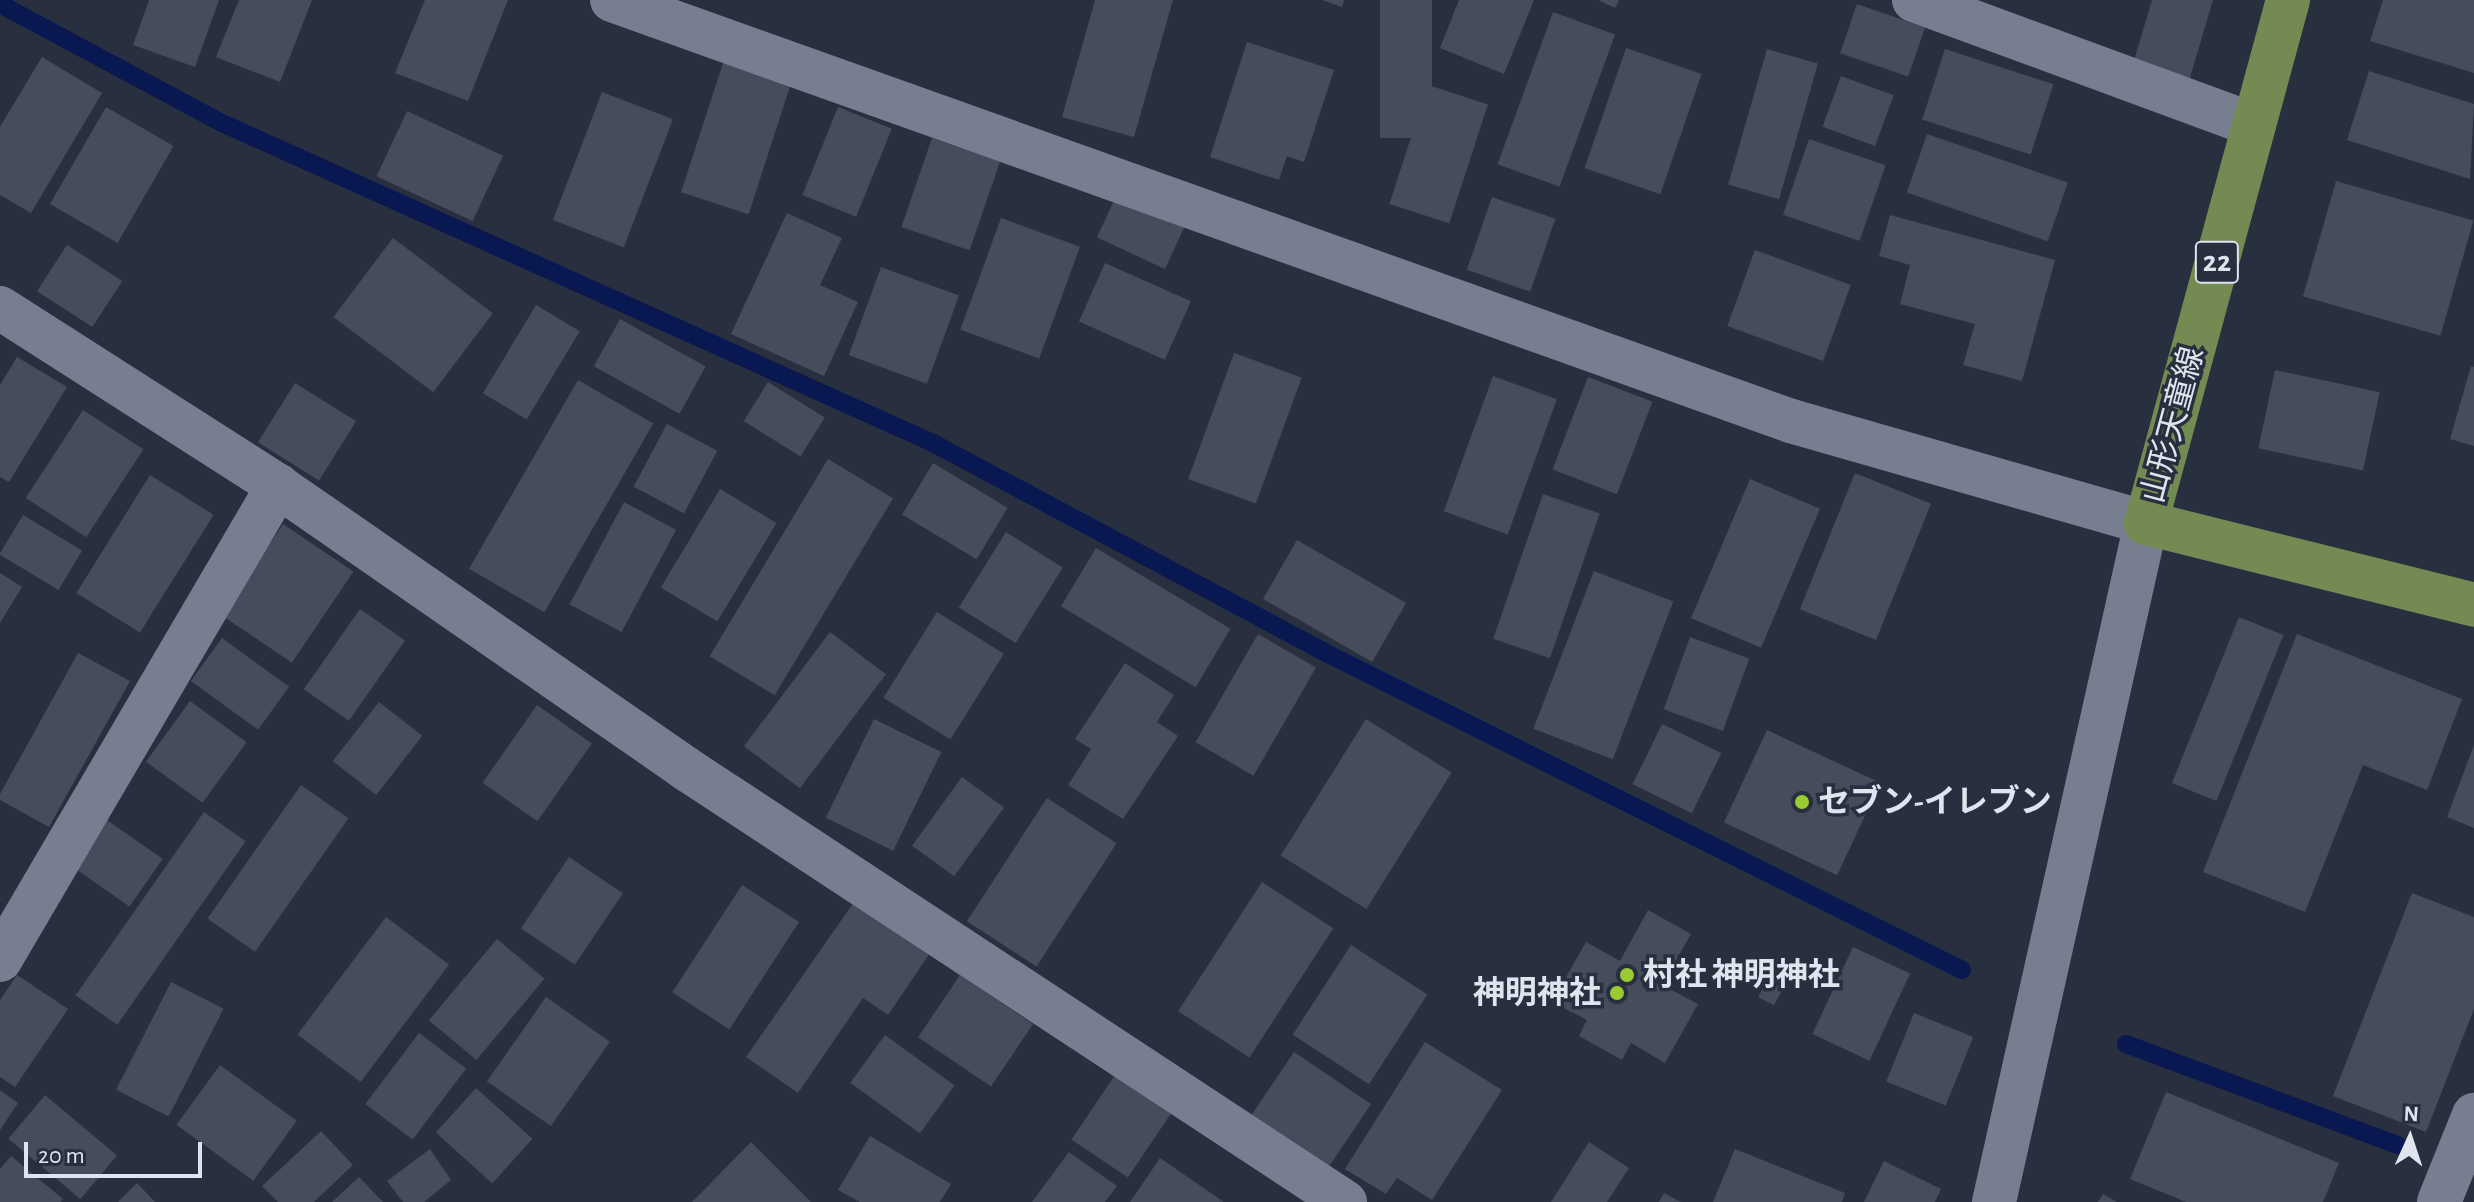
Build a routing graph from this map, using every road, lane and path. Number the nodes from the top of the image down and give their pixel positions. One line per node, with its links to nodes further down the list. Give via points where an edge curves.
1 (612, 0): 7 (street, via 1791,421)
2 (1914, 0): 4 (street)
3 (2288, 0): 4 (main road, 山形天童線 / 22)
4 (2254, 125): 7 (main road, 山形天童線 / 22)
5 (0, 308): 6 (street)
6 (278, 486): 9 (street); 11 (street, via 685,768)
7 (2146, 523): 8 (main road, 山形天童線); 12 (street)
8 (2474, 605)
9 (0, 960)
10 (2474, 1115): 13 (street)
11 (1345, 1202)
12 (1994, 1202)
13 (2439, 1202)

